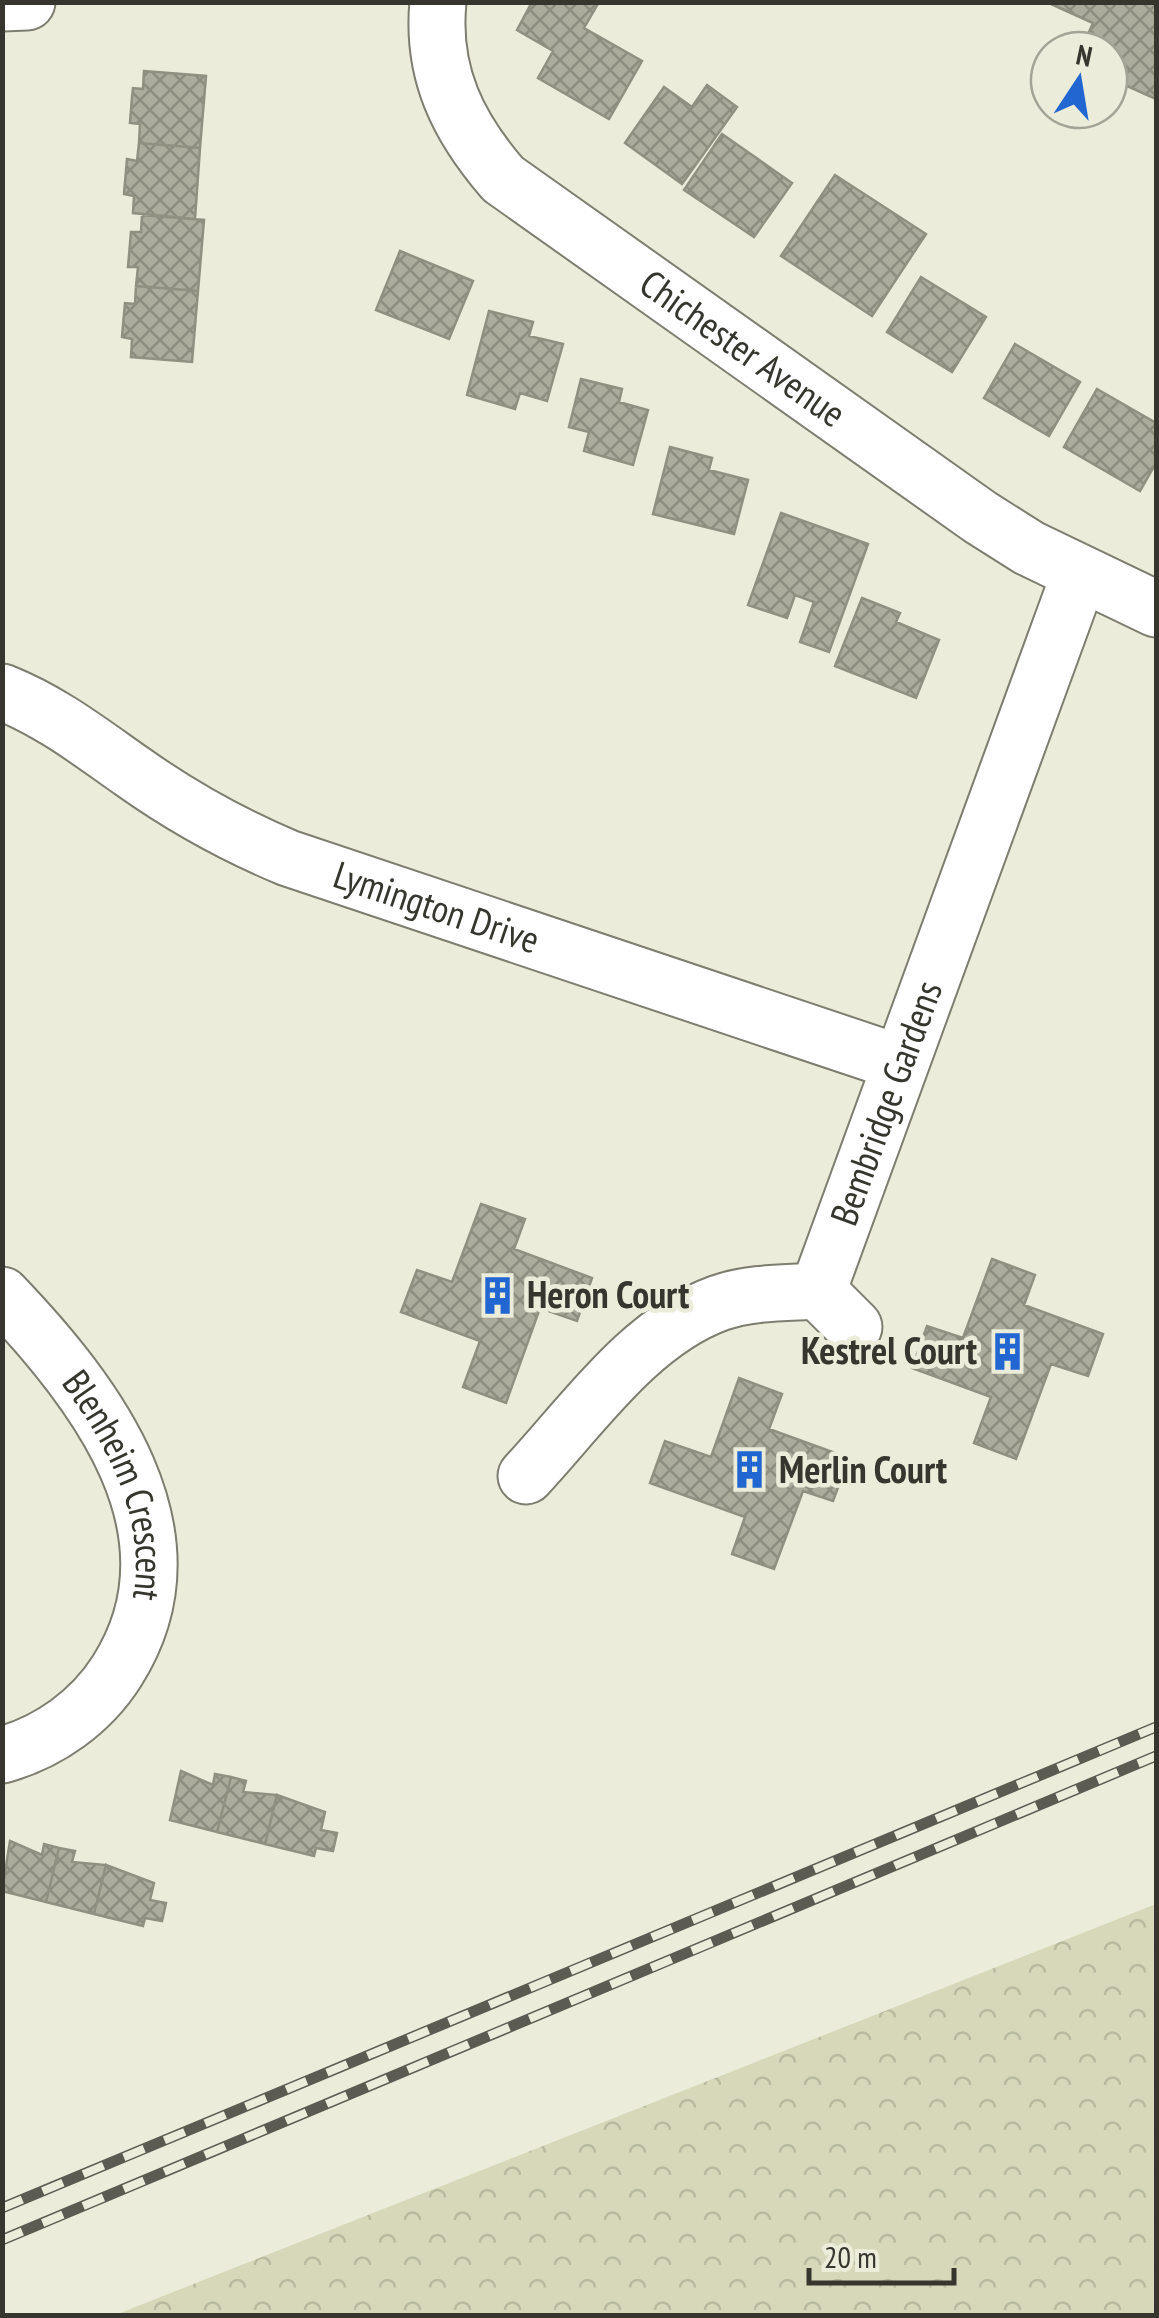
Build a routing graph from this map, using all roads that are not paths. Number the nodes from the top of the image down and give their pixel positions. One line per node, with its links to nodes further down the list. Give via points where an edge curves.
1 (27, 2): 3 (street)
2 (438, 2): 4 (street, Chichester Avenue, via 435,32 454,111 503,179 980,518)
3 (2, 3)
4 (1080, 573): 5 (street, Chichester Avenue); 7 (street, Bembridge Gardens)
5 (1156, 609)
6 (2, 692): 7 (street, Lymington Drive, via 61,720 220,826 288,858)
7 (900, 1063): 9 (street, Bembridge Gardens, via 836,1309 723,1301 688,1316 654,1339)
8 (2, 1295): 10 (street, Blenheim Crescent, via 51,1346 110,1431 147,1523 150,1571 128,1653 108,1686 78,1716)
9 (526, 1476)
10 (2, 1755)

